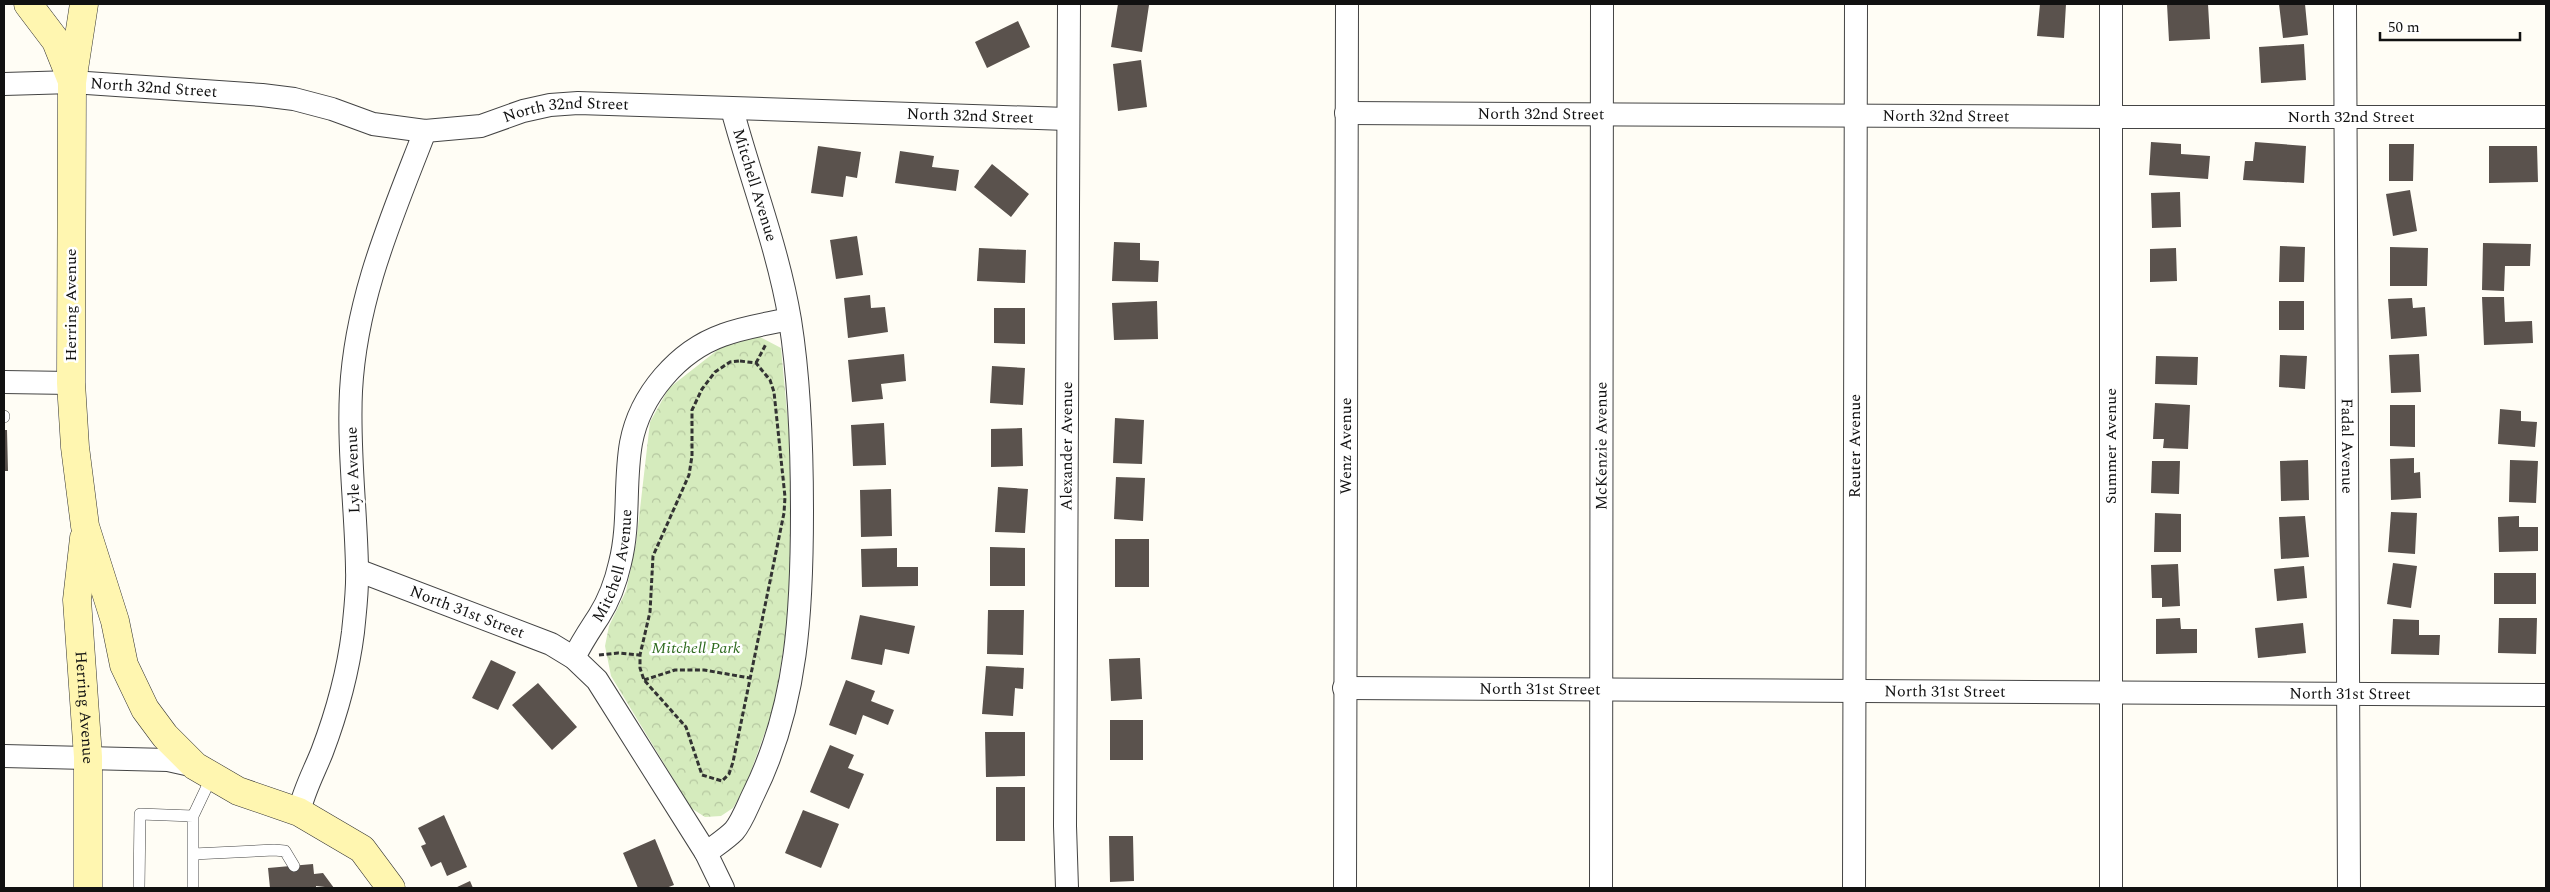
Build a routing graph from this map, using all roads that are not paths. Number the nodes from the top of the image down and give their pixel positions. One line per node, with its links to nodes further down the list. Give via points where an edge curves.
1 (28, 4): 9 (main road, via 56,41)
2 (84, 4): 9 (main road)
3 (1068, 4): 18 (street, Alexander Avenue)
4 (1347, 4): 12 (street, Wenz Avenue)
5 (1602, 4): 13 (street, McKenzie Avenue)
6 (1856, 4): 14 (street, Reuter Avenue)
7 (2111, 4): 16 (street, Summer Avenue)
8 (2345, 4): 17 (street, Fadal Avenue)
9 (72, 82): 10 (street, North 32nd Street); 19 (street, North 32nd Street, via 286,98 332,109 373,124); 22 (main road, Herring Avenue)
10 (4, 84)
11 (732, 110): 18 (street, North 32nd Street); 19 (street, North 32nd Street, via 578,103 541,107 481,126); 20 (street, Mitchell Avenue, via 775,252)
12 (1346, 113): 13 (street, North 32nd Street); 26 (street, Wenz Avenue)
13 (1602, 114): 14 (street, North 32nd Street); 27 (street, McKenzie Avenue)
14 (1856, 116): 16 (street, North 32nd Street); 28 (street, Reuter Avenue)
15 (2546, 116): 17 (street, North 32nd Street)
16 (2111, 117): 17 (street, North 32nd Street); 29 (street, Summer Avenue)
17 (2347, 118): 30 (street, Fadal Avenue)
18 (1067, 119): 45 (street, Alexander Avenue)
19 (426, 131): 24 (street, Lyle Avenue, via 375,259 356,342 350,435)
20 (790, 319): 25 (street, Mitchell Avenue, via 723,335 700,346 668,372 652,391 631,443 627,528 614,585 601,614); 37 (street, Mitchell Avenue, via 798,380 802,465 802,584 795,661 786,704 761,778 735,830)
21 (4, 382): 22 (street)
22 (71, 383): 23 (main road, Herring Avenue)
23 (85, 526): 33 (main road, Herring Avenue, via 77,600); 34 (main road, Herring Avenue, via 115,621 124,665 133,686 165,736)
24 (357, 570): 25 (street, North 31st Street, via 551,644); 35 (street, Lyle Avenue, via 352,633 339,698)
25 (574, 658): 37 (street, via 597,680)
26 (1344, 688): 27 (street, North 31st Street); 46 (street, Wenz Avenue)
27 (1601, 691): 28 (street, North 31st Street); 47 (street, McKenzie Avenue)
28 (1854, 692): 29 (street, North 31st Street); 48 (street, Reuter Avenue)
29 (2111, 692): 30 (street, North 31st Street); 49 (street, Summer Avenue)
30 (2350, 694): 31 (street, North 31st Street); 50 (street, Fadal Avenue)
31 (2546, 694)
32 (4, 756): 33 (street)
33 (88, 758): 34 (street, via 168,760); 40 (main road, Herring Avenue)
34 (203, 771): 35 (main road, via 238,791); 36 (lane)
35 (299, 812): 43 (main road, via 362,848)
36 (193, 816): 38 (lane); 41 (lane, via 140,814)
37 (706, 853): 44 (street)
38 (193, 854): 39 (lane, via 280,850 285,851); 42 (lane)
39 (294, 866)
40 (88, 888)
41 (139, 888)
42 (193, 888)
43 (391, 888)
44 (723, 888)
45 (1067, 888)
46 (1345, 888)
47 (1601, 888)
48 (1854, 888)
49 (2111, 888)
50 (2349, 888)

